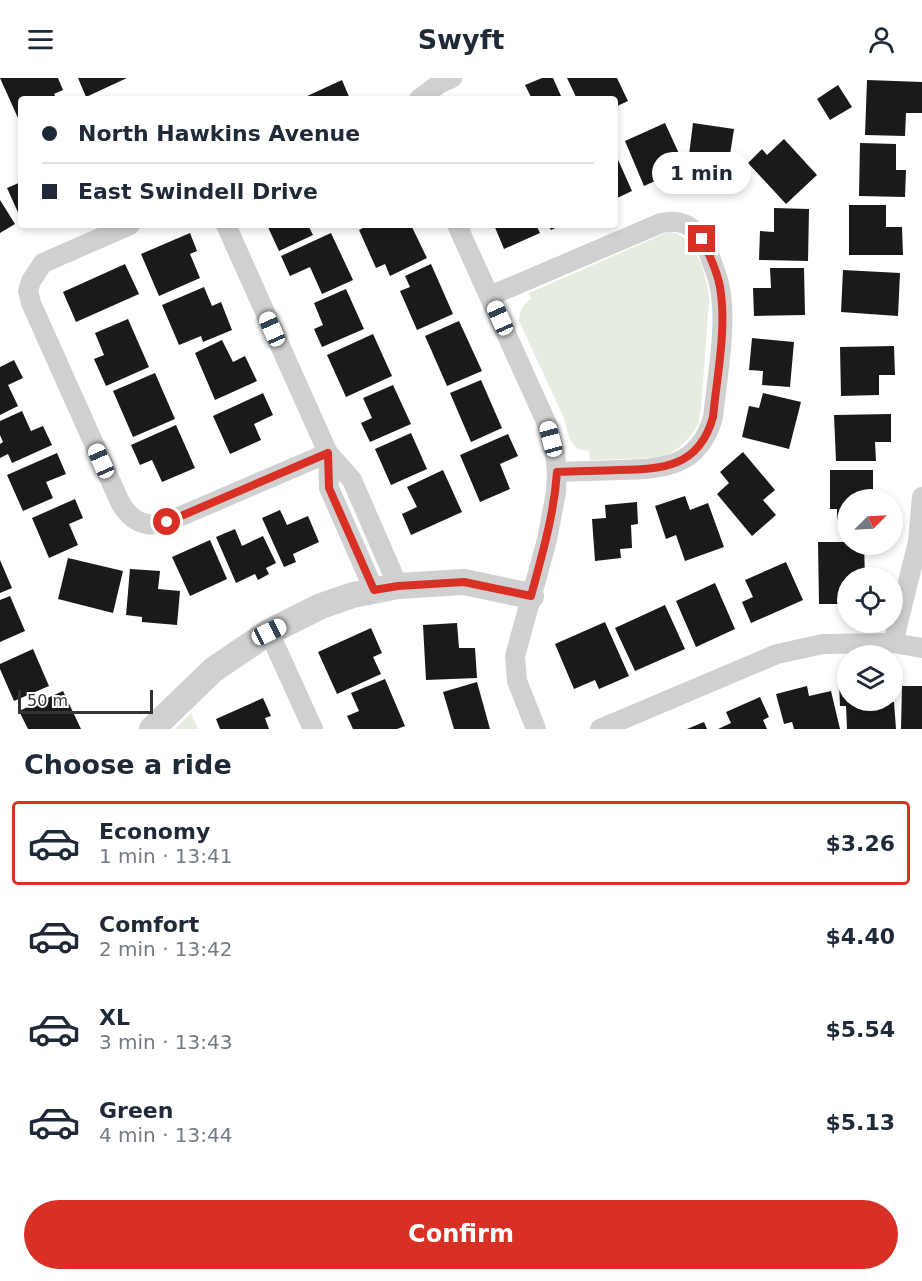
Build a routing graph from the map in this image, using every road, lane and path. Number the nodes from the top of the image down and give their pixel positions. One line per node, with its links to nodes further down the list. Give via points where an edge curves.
1 (452, 78): 2 (street)
2 (423, 96)
3 (123, 228): 7 (street, via 43,263 28,291 125,512 141,523 167,522)
4 (227, 228): 7 (street)
5 (458, 228): 6 (street)
6 (490, 296): 8 (street, via 547,424); 8 (street, via 671,221 697,231 717,274 721,333 713,417 703,442 687,457 658,469)
7 (328, 453): 10 (street, via 329,488)
8 (557, 472): 11 (street, via 547,540)
9 (922, 497): 13 (street, via 918,542)
10 (386, 588): 11 (street, via 464,582); 12 (street, via 321,606)
11 (531, 596): 17 (street, via 514,667)
12 (269, 632): 15 (street, via 213,670); 16 (street)
13 (893, 643): 14 (street); 18 (street, via 823,644 777,654)
14 (922, 648)
15 (152, 729)
16 (313, 729)
17 (536, 729)
18 (600, 729)

